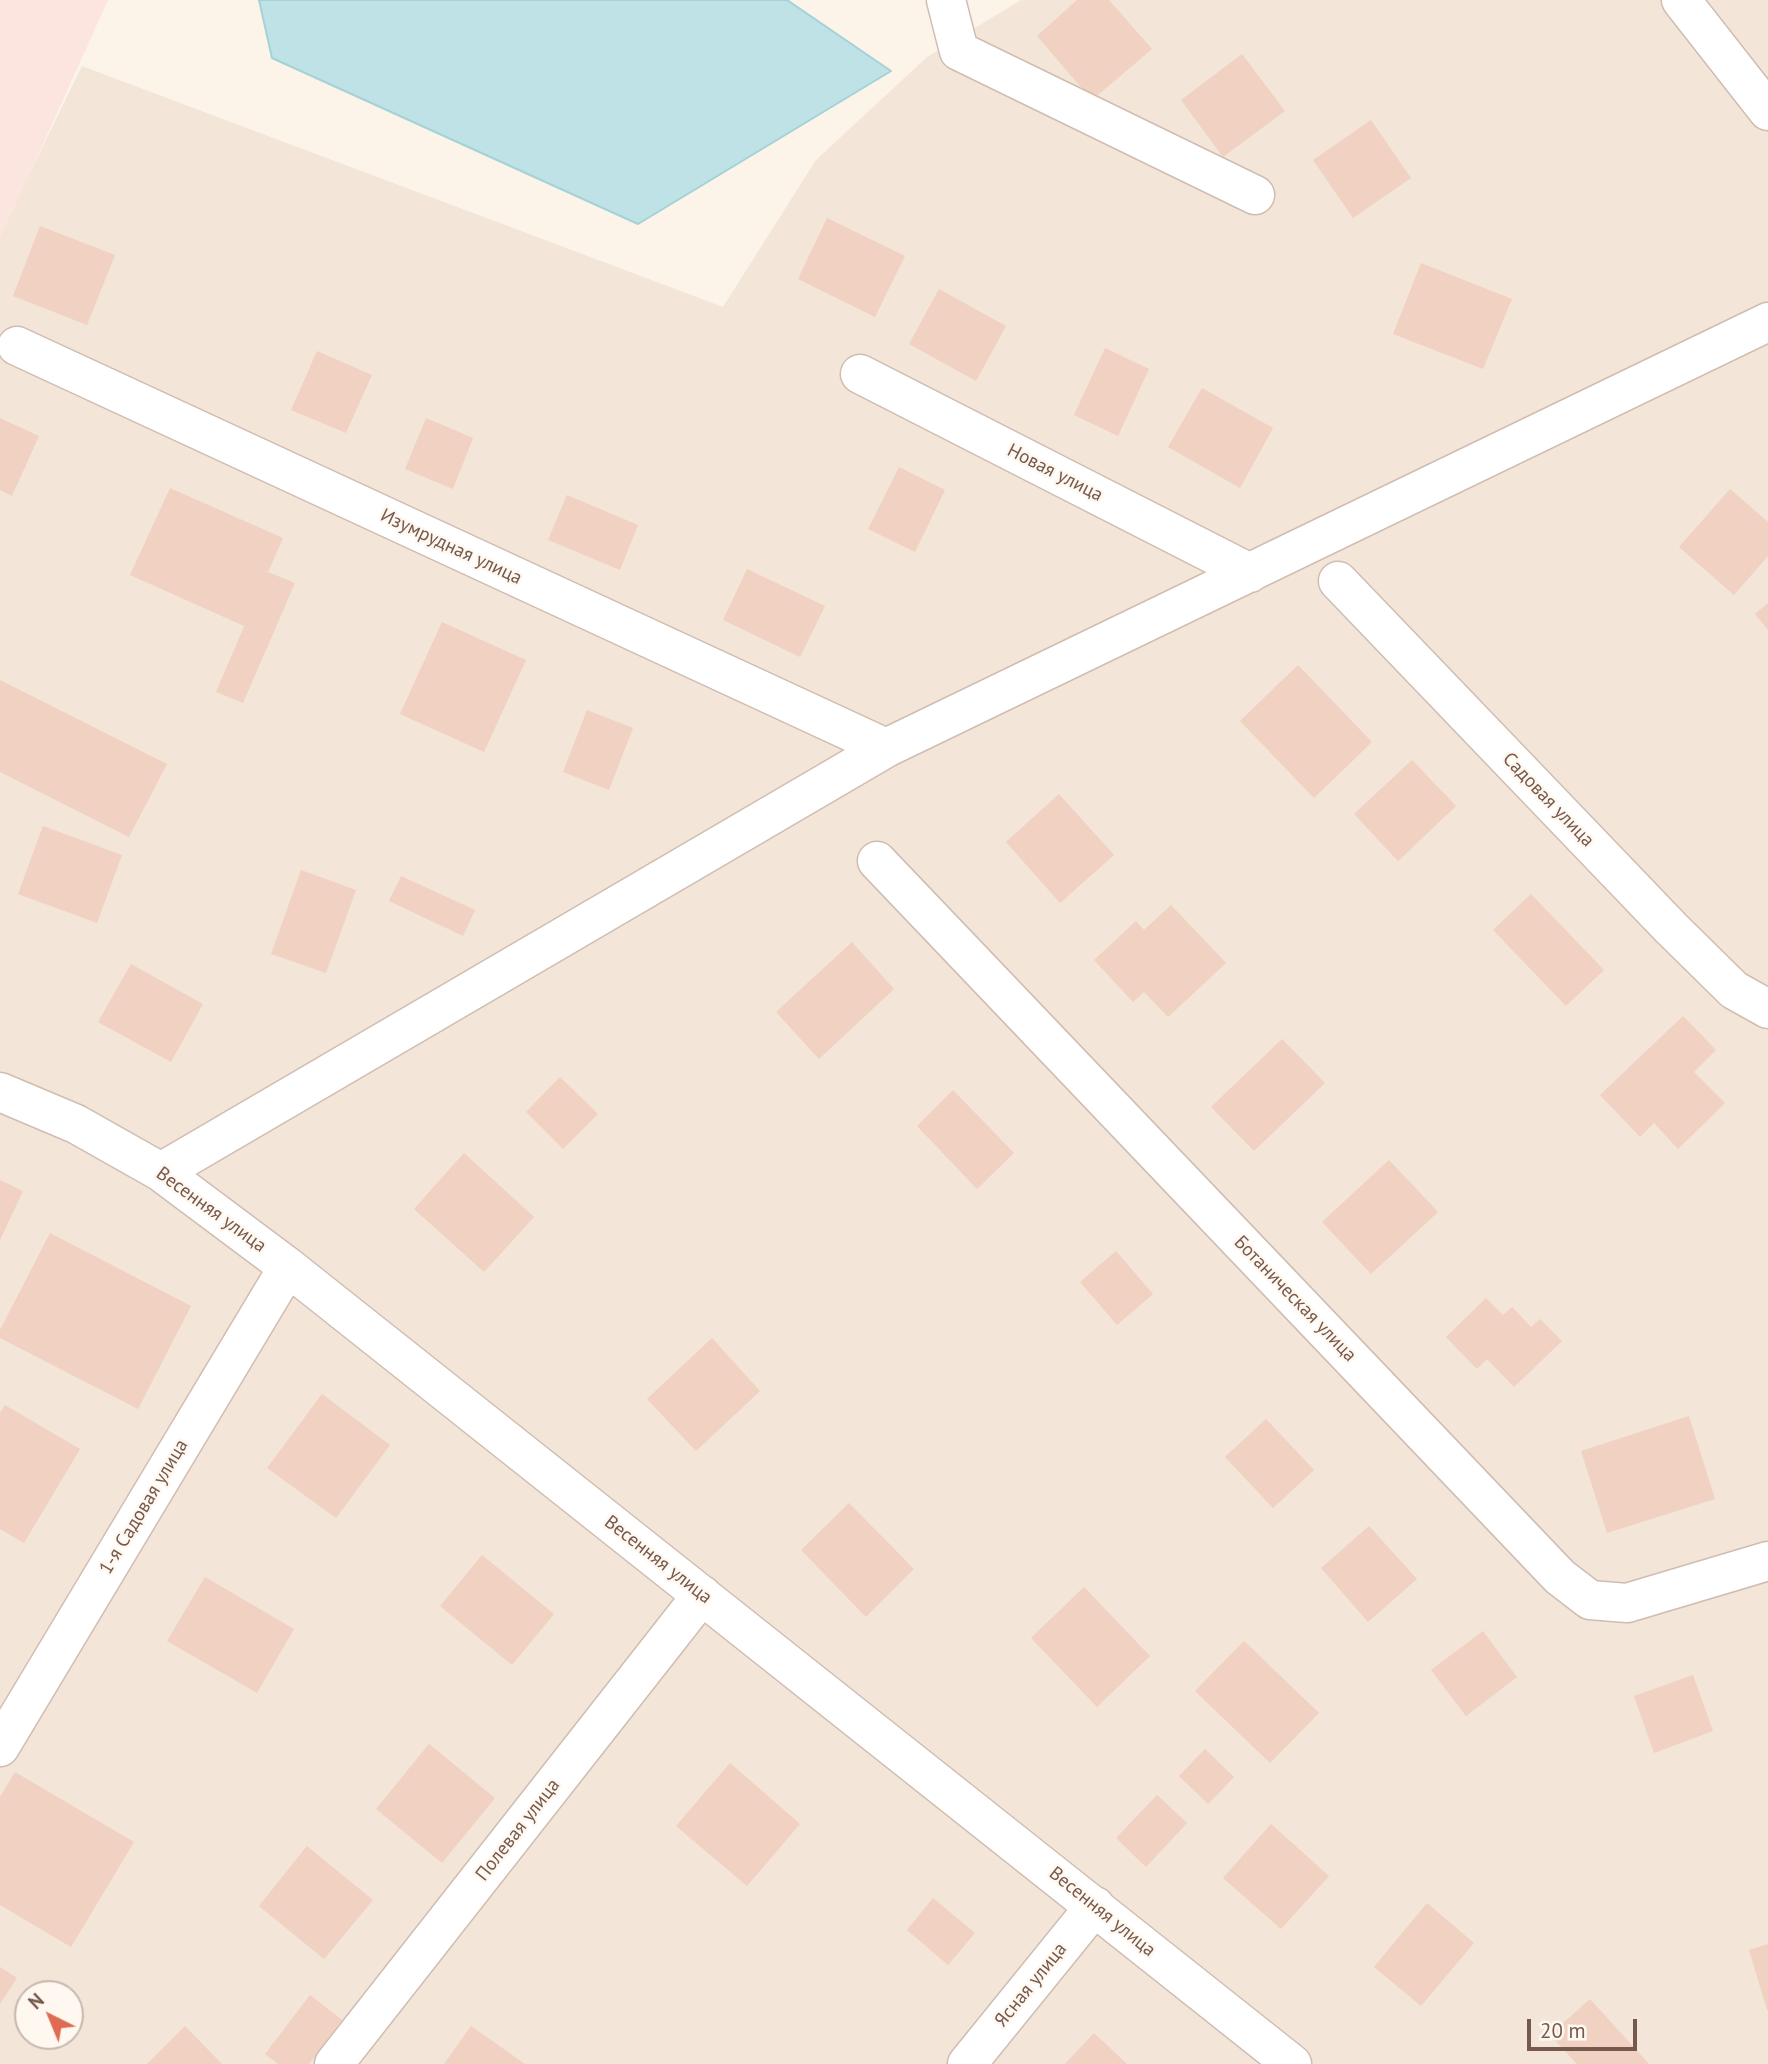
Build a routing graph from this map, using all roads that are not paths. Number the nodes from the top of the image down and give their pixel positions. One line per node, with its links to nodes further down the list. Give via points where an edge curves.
1 (946, 0): 4 (street, via 959,51)
2 (1681, 0): 3 (street)
3 (1768, 111)
4 (1255, 195)
5 (1768, 322): 8 (street)
6 (17, 346): 10 (street, Изумрудная улица)
7 (860, 374): 8 (street, Новая улица)
8 (1250, 573): 10 (street)
9 (1338, 581): 12 (street, Садовая улица, via 1671,928 1734,990)
10 (886, 748): 14 (street)
11 (877, 861): 16 (street, Ботаническая улица, via 1560,1577 1590,1600 1627,1603)
12 (1768, 1009)
13 (0, 1092): 14 (street, Весенняя улица, via 76,1124)
14 (162, 1172): 15 (street, Весенняя улица)
15 (288, 1267): 17 (street, Весенняя улица); 18 (street, 1-я Садовая улица)
16 (1768, 1561)
17 (702, 1595): 19 (street, Весенняя улица); 20 (street, Полевая улица)
18 (0, 1747)
19 (1095, 1906): 21 (street, Ясная улица); 22 (street, Весенняя улица)
20 (334, 2064)
21 (967, 2064)
22 (1292, 2064)

